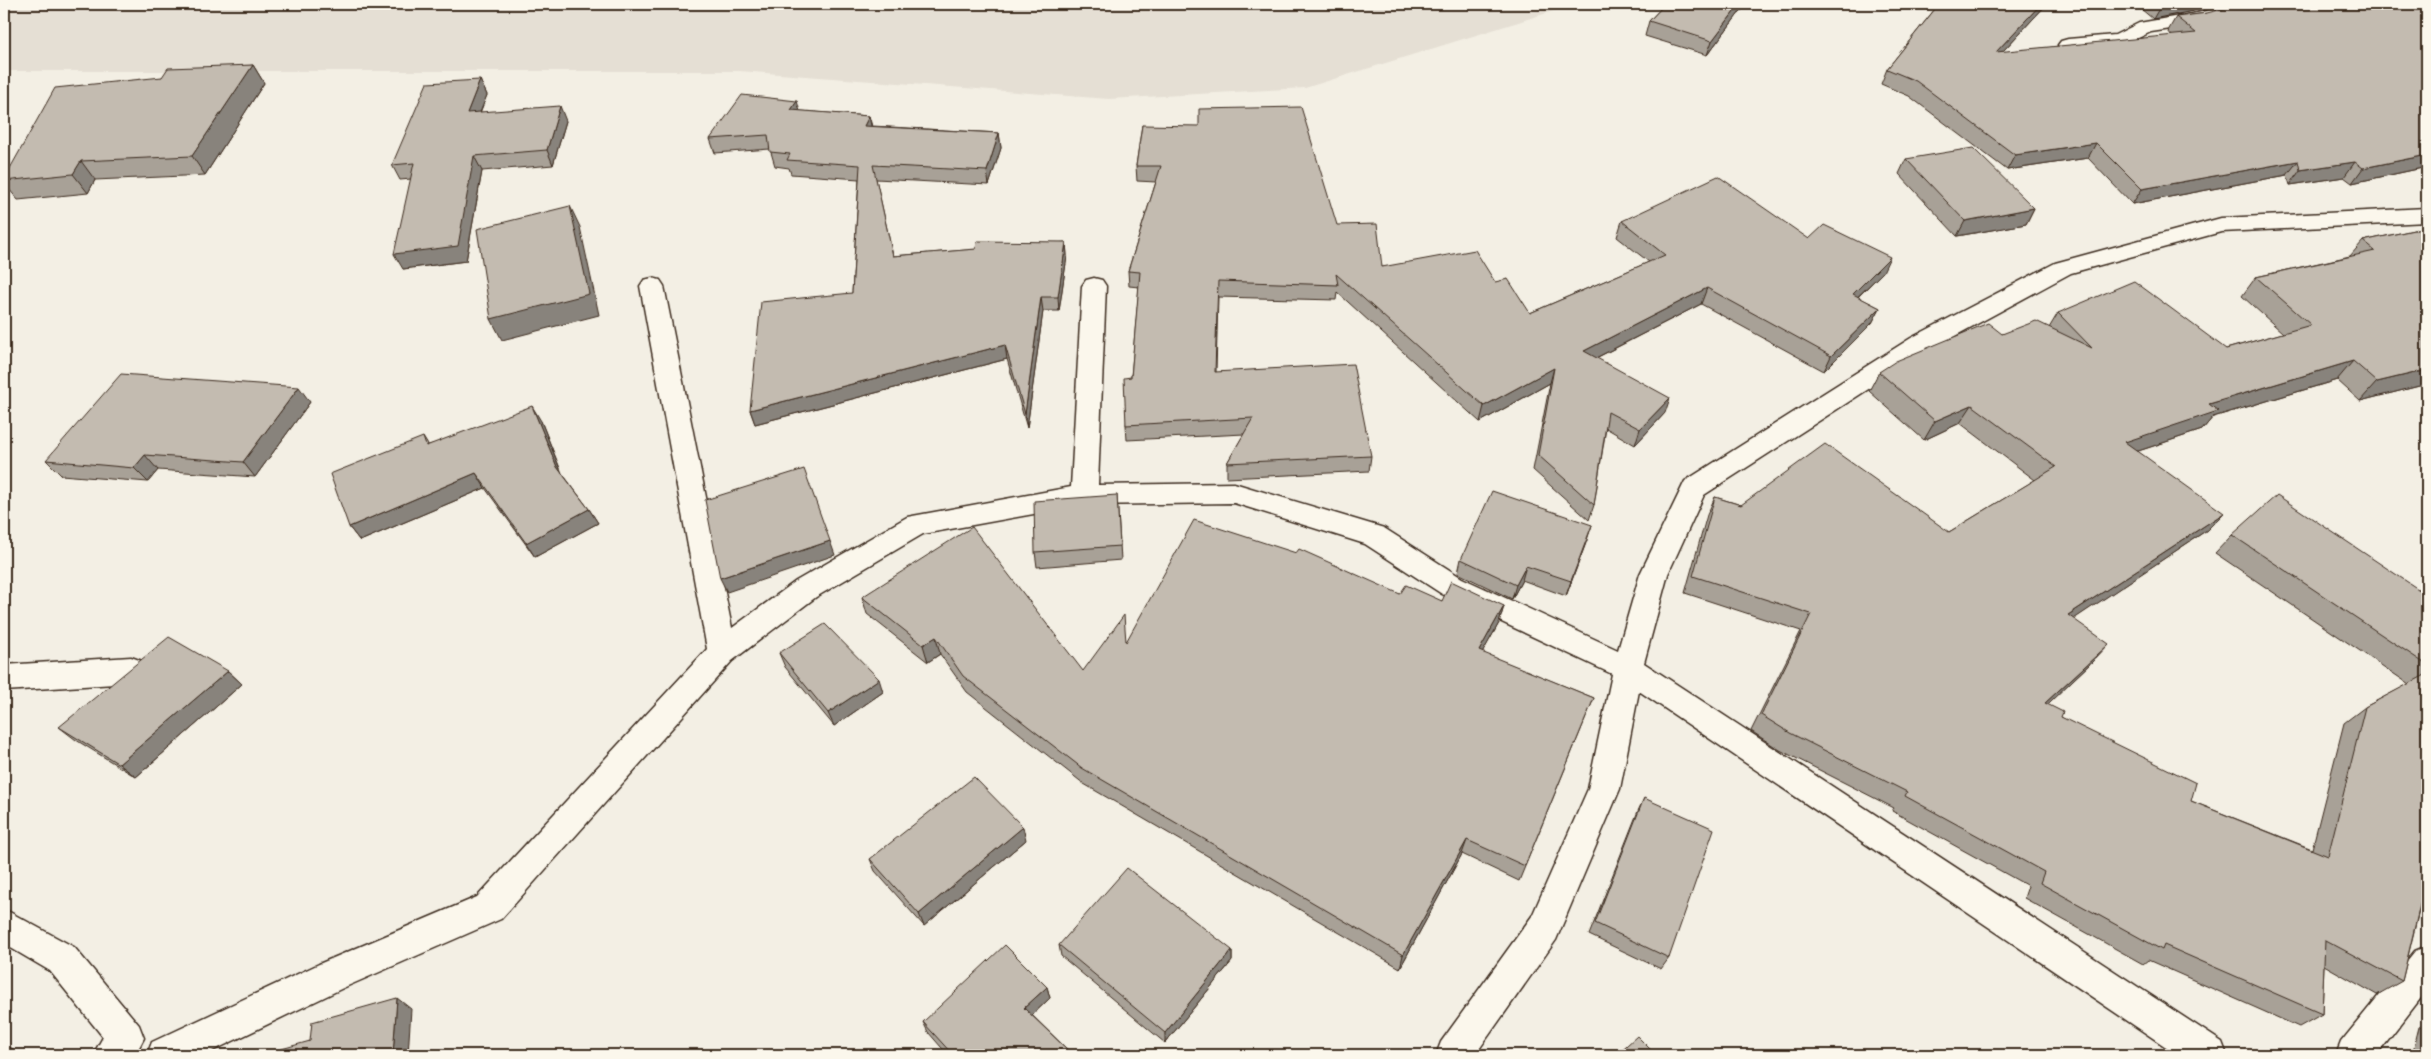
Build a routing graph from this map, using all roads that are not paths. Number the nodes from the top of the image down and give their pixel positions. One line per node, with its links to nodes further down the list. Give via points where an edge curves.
1 (2256, 4): 2 (street, via 2198,19 2146,27 2119,41)
2 (2068, 45)
3 (2427, 215): 8 (street, via 2221,225 2063,268 1920,344 1694,488 1654,574)
4 (652, 286): 7 (street)
5 (1094, 286): 6 (street)
6 (1084, 495): 7 (street, via 917,525 806,589); 8 (street, via 1234,493 1365,533 1452,586)
7 (722, 652): 14 (street, via 489,908 332,976)
8 (1628, 668): 15 (street, via 1604,789 1544,928); 16 (street)
9 (130, 670): 10 (street)
10 (4, 678)
11 (4, 925): 13 (street, via 62,958 126,1038)
12 (2427, 963): 17 (street)
13 (111, 1055)
14 (165, 1055)
15 (1454, 1055)
16 (2209, 1055)
17 (2354, 1055)

